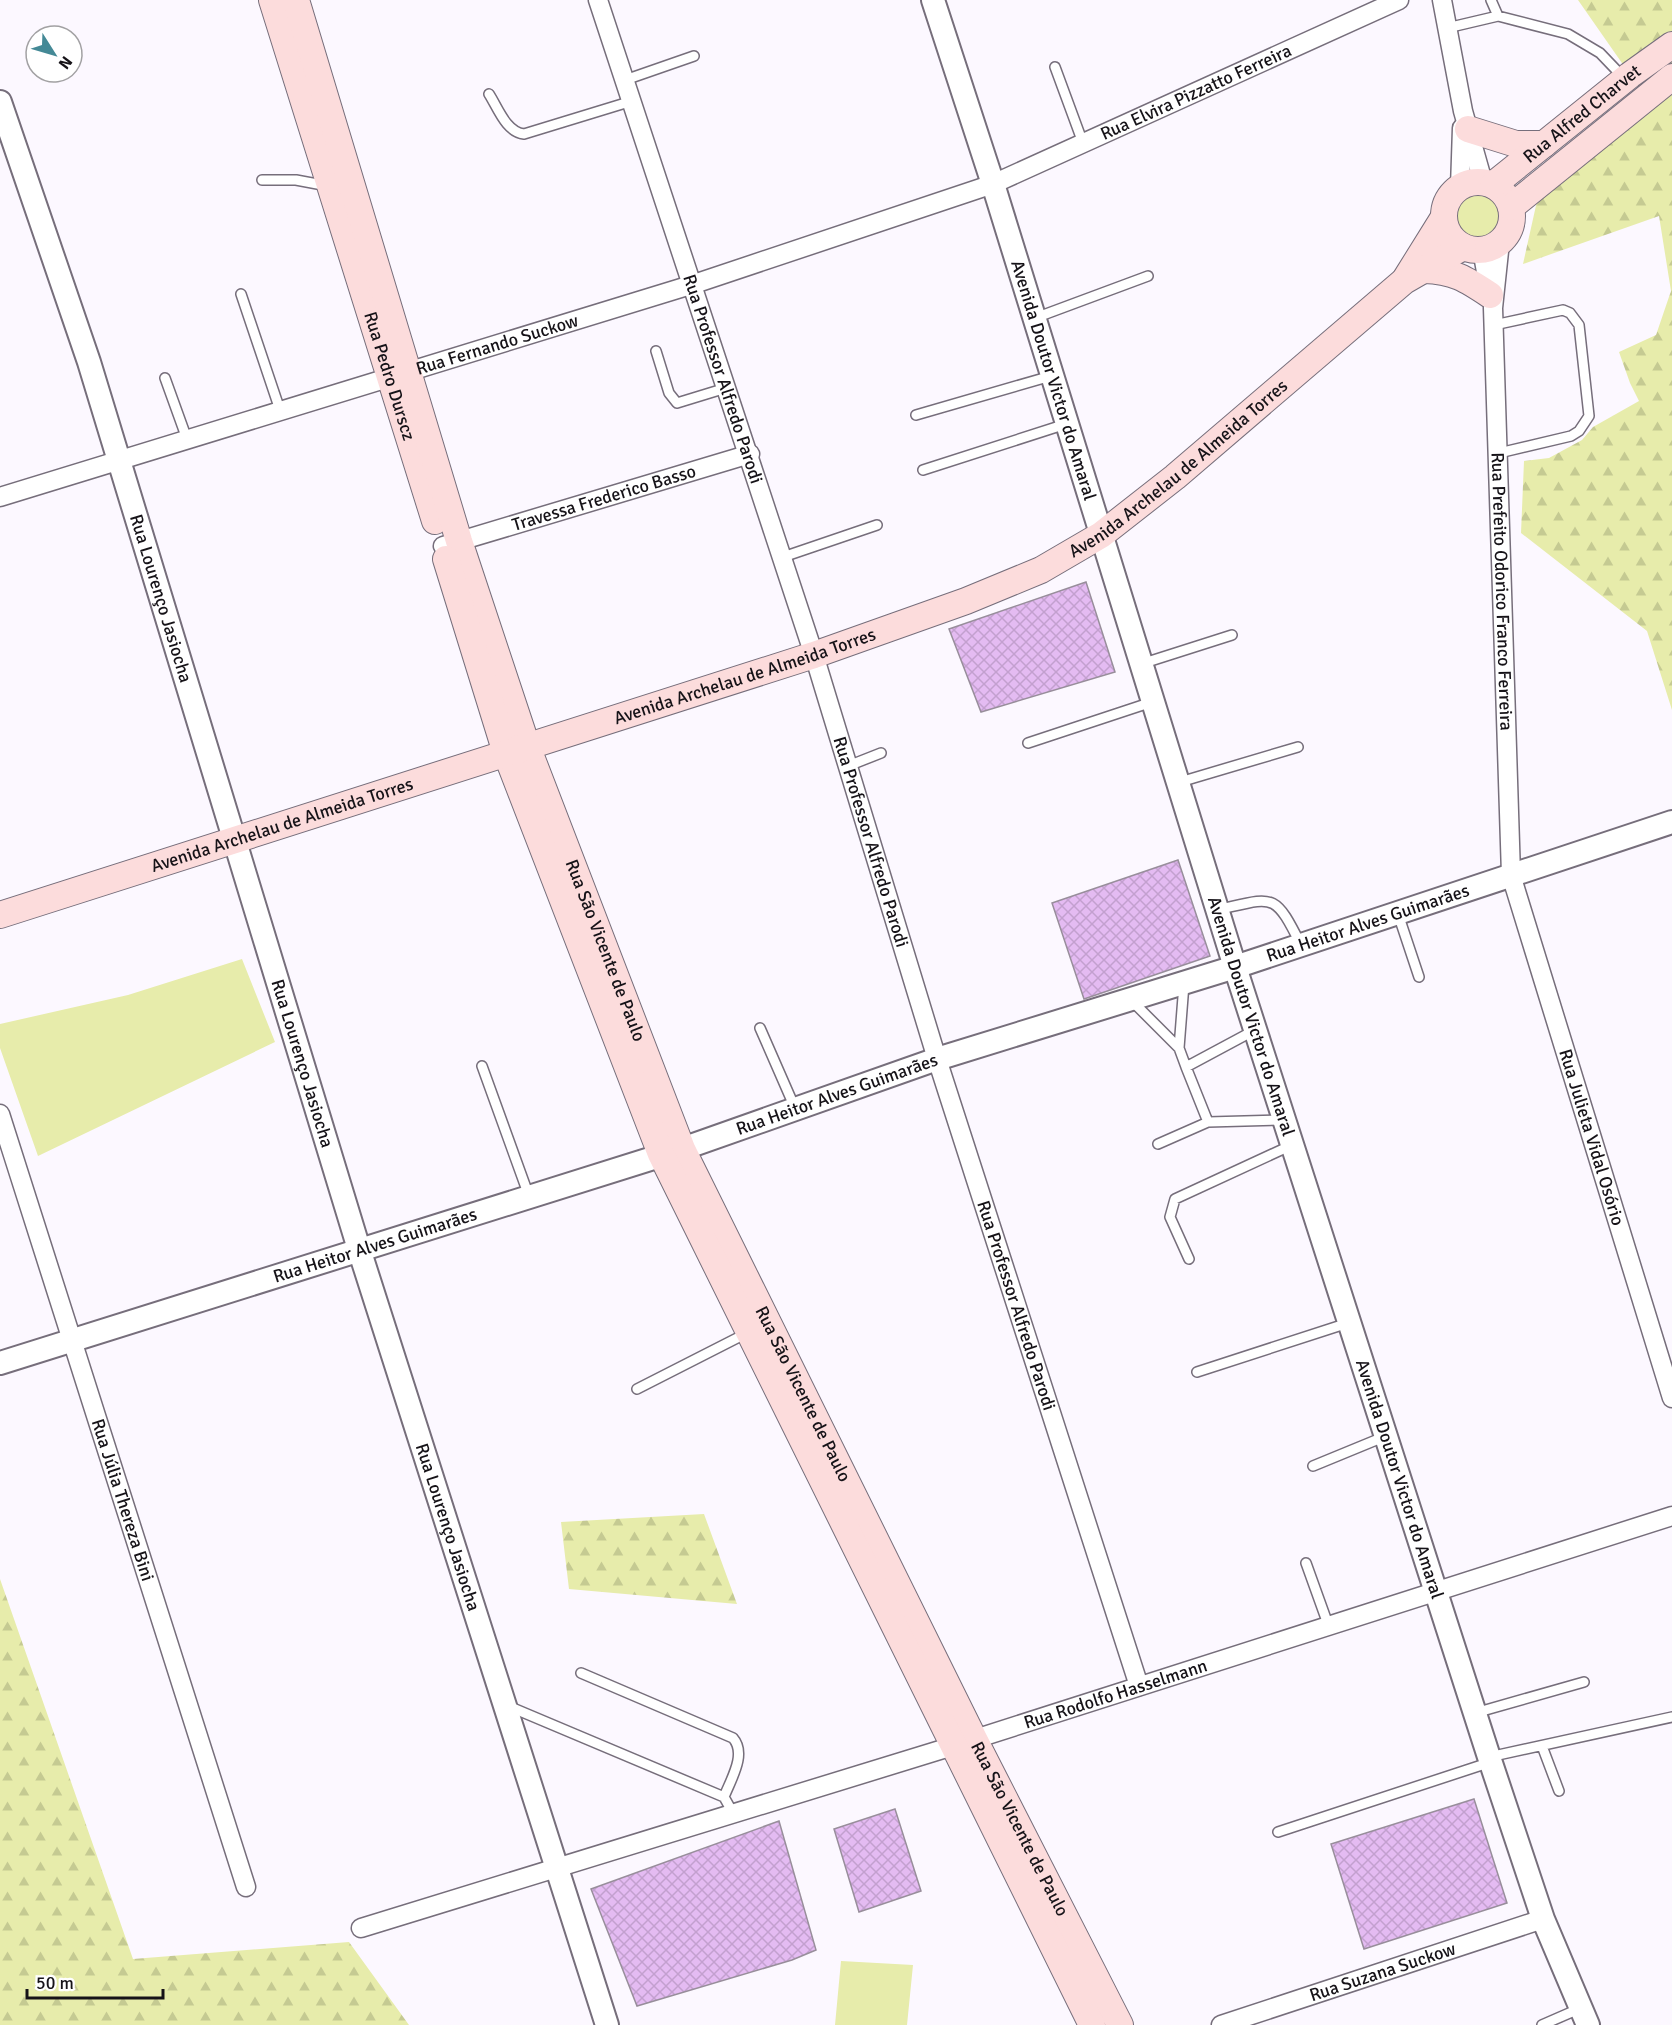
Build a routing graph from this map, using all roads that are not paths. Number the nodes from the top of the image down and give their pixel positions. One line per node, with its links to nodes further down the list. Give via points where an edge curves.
1 (272, 0): 25 (main road, Rua Pedro Durscz)
2 (296, 0): 36 (main road, Rua Pedro Durscz)
3 (598, 0): 15 (street, Rua Professor Alfredo Parodi)
4 (933, 0): 23 (street, Avenida Doutor Victor do Amaral)
5 (1399, 0): 20 (street, Rua Elvira Pizzatto Ferreira)
6 (1442, 0): 9 (street)
7 (1491, 0): 8 (lane)
8 (1498, 16): 9 (lane); 14 (lane, via 1568,34 1600,53)
9 (1447, 28): 19 (street)
10 (1672, 45): 14 (main road, Rua Alfred Charvet)
11 (694, 56): 15 (lane)
12 (1054, 67): 20 (lane)
13 (1672, 77): 26 (main road, Rua Alfred Charvet)
14 (1625, 79): 21 (main road, Rua Alfred Charvet)
15 (625, 80): 17 (street, Rua Professor Alfredo Parodi)
16 (489, 94): 17 (lane, via 509,126 524,134)
17 (632, 101): 31 (street, Rua Professor Alfredo Parodi)
18 (0, 102): 46 (street, Rua Lourenço Jasiocha)
19 (1465, 120): 21 (main road, via 1516,144); 24 (street)
20 (1083, 143): 23 (street, Rua Elvira Pizzatto Ferreira)
21 (1544, 144): 24 (main road, Rua Alfred Charvet)
22 (262, 180): 25 (lane, via 296,180)
23 (993, 183): 31 (street, Rua Fernando Suckow); 34 (street, Avenida Doutor Victor do Amaral)
24 (1479, 185): 26 (main road, via 1507,198); 27 (main road, via 1451,195)
25 (329, 186): 36 (main road, Rua Pedro Durscz)
26 (1511, 207): 28 (main road, via 1508,232)
27 (1444, 217): 28 (main road, via 1450,235); 29 (main road, Avenida Archelau de Almeida Torres)
28 (1482, 246): 29 (main road, Avenida Archelau de Almeida Torres); 33 (street, Rua Prefeito Odorico Franco Ferreira)
29 (1414, 275): 33 (main road, via 1447,271 1467,279); 50 (main road, Avenida Archelau de Almeida Torres)
30 (1148, 276): 34 (lane)
31 (694, 284): 36 (street, Rua Fernando Suckow); 39 (street, Rua Professor Alfredo Parodi)
32 (241, 294): 40 (lane)
33 (1492, 309): 44 (street, Rua Prefeito Odorico Franco Ferreira); 44 (lane, via 1570,313 1579,325 1589,416 1580,431 1571,436)
34 (1034, 318): 37 (street, Avenida Doutor Victor do Amaral)
35 (656, 351): 39 (lane, via 669,393 677,403)
36 (399, 373): 40 (street, Rua Fernando Suckow); 51 (main road, Rua Pedro Durscz)
37 (1051, 376): 41 (lane); 42 (street, Avenida Doutor Victor do Amaral)
38 (165, 378): 43 (lane)
39 (728, 387): 45 (street, Rua Professor Alfredo Parodi)
40 (280, 410): 43 (street, Rua Fernando Suckow)
41 (916, 415)
42 (1066, 424): 47 (lane); 50 (street, Avenida Doutor Victor do Amaral)
43 (187, 439): 46 (street, Rua Fernando Suckow)
44 (1499, 453): 65 (street, Rua Prefeito Odorico Franco Ferreira)
45 (750, 454): 51 (street, Travessa Frederico Basso); 52 (street, Rua Professor Alfredo Parodi)
46 (119, 461): 48 (street, Rua Fernando Suckow); 64 (street, Rua Lourenço Jasiocha)
47 (923, 470)
48 (0, 497)
49 (877, 525): 52 (lane)
50 (1101, 535): 54 (main road, Avenida Archelau de Almeida Torres, via 1041,570 977,597); 55 (street, Avenida Doutor Victor do Amaral)
51 (451, 544): 59 (main road, Rua Pedro Durscz)
52 (783, 557): 54 (street, Rua Professor Alfredo Parodi)
53 (1232, 635): 55 (lane)
54 (814, 655): 59 (main road, Avenida Archelau de Almeida Torres); 61 (street, Rua Professor Alfredo Parodi)
55 (1141, 664): 56 (street, Avenida Doutor Victor do Amaral)
56 (1152, 702): 57 (lane); 62 (street, Avenida Doutor Victor do Amaral)
57 (1028, 743)
58 (1298, 747): 62 (lane)
59 (516, 749): 64 (main road, Avenida Archelau de Almeida Torres); 86 (main road, Rua São Vicente de Paulo)
60 (881, 753): 61 (lane)
61 (848, 766): 77 (street, Rua Professor Alfredo Parodi)
62 (1178, 783): 66 (street, Avenida Doutor Victor do Amaral)
63 (1672, 822): 65 (street, Rua Heitor Alves Guimarães)
64 (234, 840): 68 (main road, Avenida Archelau de Almeida Torres); 88 (street, Rua Lourenço Jasiocha)
65 (1511, 875): 67 (street, Rua Heitor Alves Guimarães); 96 (street, Rua Julieta Vidal Osório)
66 (1217, 910): 69 (lane, via 1254,901 1271,902 1284,911); 70 (street, Avenida Doutor Victor do Amaral)
67 (1397, 912): 69 (street, Rua Heitor Alves Guimarães); 71 (lane)
68 (0, 915)
69 (1301, 945): 70 (street, Rua Heitor Alves Guimarães)
70 (1235, 967): 72 (street, Rua Heitor Alves Guimarães); 75 (street, Avenida Doutor Victor do Amaral)
71 (1419, 977)
72 (1184, 982): 73 (street, Rua Heitor Alves Guimarães); 76 (lane)
73 (1130, 999): 76 (lane); 77 (street, Rua Heitor Alves Guimarães)
74 (760, 1028): 80 (lane)
75 (1255, 1030): 79 (lane); 82 (street, Avenida Doutor Victor do Amaral)
76 (1179, 1048): 79 (lane)
77 (937, 1059): 80 (street, Rua Heitor Alves Guimarães); 105 (street, Rua Professor Alfredo Parodi)
78 (482, 1066): 87 (lane)
79 (1186, 1067): 83 (lane)
80 (796, 1109): 86 (street, Rua Heitor Alves Guimarães)
81 (0, 1113): 92 (street, Rua Júlia Thereza Bini)
82 (1284, 1120): 83 (lane); 85 (street, Avenida Doutor Victor do Amaral)
83 (1209, 1122): 84 (lane)
84 (1158, 1144)
85 (1292, 1145): 89 (lane, via 1175,1199 1170,1217); 90 (street, Avenida Doutor Victor do Amaral)
86 (672, 1152): 87 (street, Rua Heitor Alves Guimarães); 91 (main road, Rua São Vicente de Paulo); 109 (main road, Rua São Vicente de Paulo)
87 (529, 1196): 88 (street, Rua Heitor Alves Guimarães)
88 (359, 1249): 92 (street, Rua Heitor Alves Guimarães); 106 (street, Rua Lourenço Jasiocha)
89 (1189, 1259)
90 (1350, 1322): 94 (lane); 97 (street, Avenida Doutor Victor do Amaral)
91 (749, 1332): 95 (lane); 109 (main road, Rua São Vicente de Paulo)
92 (72, 1341): 93 (street, Rua Heitor Alves Guimarães); 116 (street, Rua Júlia Thereza Bini)
93 (0, 1363)
94 (1197, 1372)
95 (637, 1389)
96 (1672, 1398)
97 (1387, 1436): 98 (lane); 101 (street, Avenida Doutor Victor do Amaral)
98 (1313, 1466)
99 (1672, 1516): 101 (street, Rua Rodolfo Hasselmann)
100 (1306, 1563): 102 (lane)
101 (1438, 1591): 102 (street, Rua Rodolfo Hasselmann); 107 (street, Avenida Doutor Victor do Amaral)
102 (1329, 1627): 105 (street, Rua Rodolfo Hasselmann)
103 (581, 1673): 113 (lane, via 733,1737 739,1744 739,1757)
104 (1584, 1682): 107 (lane)
105 (1139, 1686): 109 (street, Rua Rodolfo Hasselmann)
106 (502, 1704): 113 (lane); 115 (street, Rua Lourenço Jasiocha)
107 (1475, 1713): 111 (street, Avenida Doutor Victor do Amaral)
108 (1672, 1717): 110 (lane)
109 (963, 1743): 113 (street, Rua Rodolfo Hasselmann); 121 (main road, Rua São Vicente de Paulo); 122 (main road, Rua São Vicente de Paulo)
110 (1542, 1746): 111 (lane); 112 (lane)
111 (1490, 1760): 114 (lane); 117 (street, Avenida Doutor Victor do Amaral)
112 (1559, 1791)
113 (729, 1805): 115 (street, Rua Rodolfo Hasselmann)
114 (1278, 1832)
115 (558, 1866): 118 (street, Rua Rodolfo Hasselmann); 120 (street, Rua Lourenço Jasiocha)
116 (246, 1887)
117 (1543, 1919): 119 (street, Avenida Doutor Victor do Amaral); 123 (street, Rua Suzana Suckow)
118 (361, 1928)
119 (1585, 2017): 124 (lane)
120 (607, 2025)
121 (1092, 2025)
122 (1120, 2025)
123 (1221, 2025)
124 (1542, 2025)

